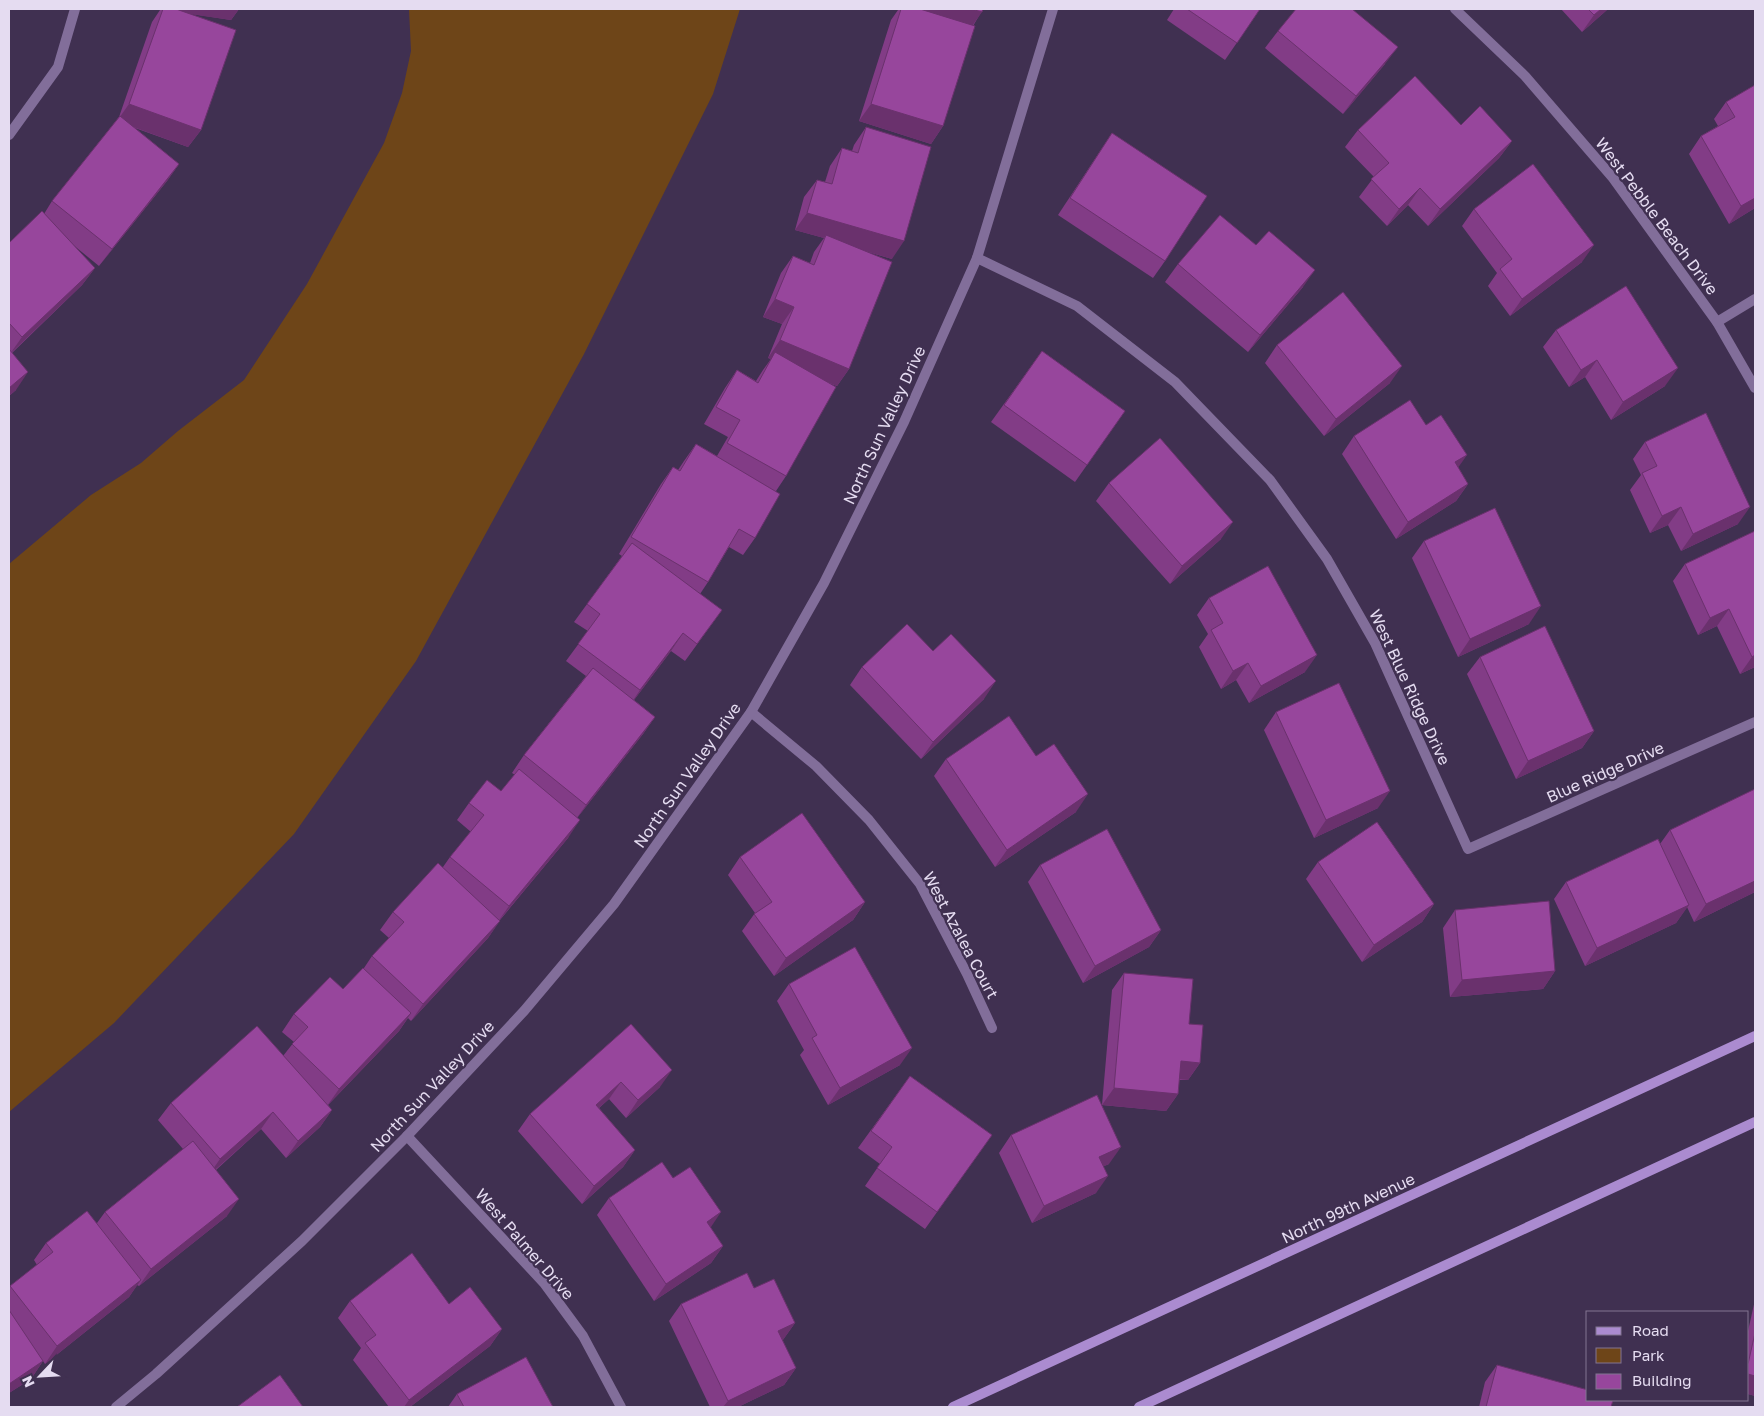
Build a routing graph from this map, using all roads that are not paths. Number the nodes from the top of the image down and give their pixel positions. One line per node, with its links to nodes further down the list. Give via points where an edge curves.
1 (75, 9): 4 (street, via 58,67)
2 (1053, 9): 5 (street, North Sun Valley Drive)
3 (1456, 9): 7 (street, West Pebble Beach Drive, via 1525,76 1613,178)
4 (9, 134)
5 (976, 258): 9 (street, North Sun Valley Drive, via 904,422 824,583); 11 (street, West Blue Ridge Drive, via 1077,306 1175,382 1270,480 1327,559 1375,643)
6 (1755, 299): 7 (street)
7 (1718, 322): 8 (street, West Pebble Beach Drive)
8 (1755, 388)
9 (751, 712): 12 (street, West Azalea Court, via 816,766 870,820 920,884); 15 (street, North Sun Valley Drive, via 614,904 524,1011)
10 (1755, 722): 11 (street, Blue Ridge Drive)
11 (1468, 849)
12 (992, 1028)
13 (1755, 1036): 18 (main road, North 99th Avenue)
14 (1755, 1122): 19 (main road)
15 (407, 1136): 16 (street, North Sun Valley Drive, via 302,1241); 17 (street, West Palmer Drive, via 544,1283 583,1336)
16 (116, 1407)
17 (621, 1407)
18 (953, 1407)
19 (1139, 1407)

